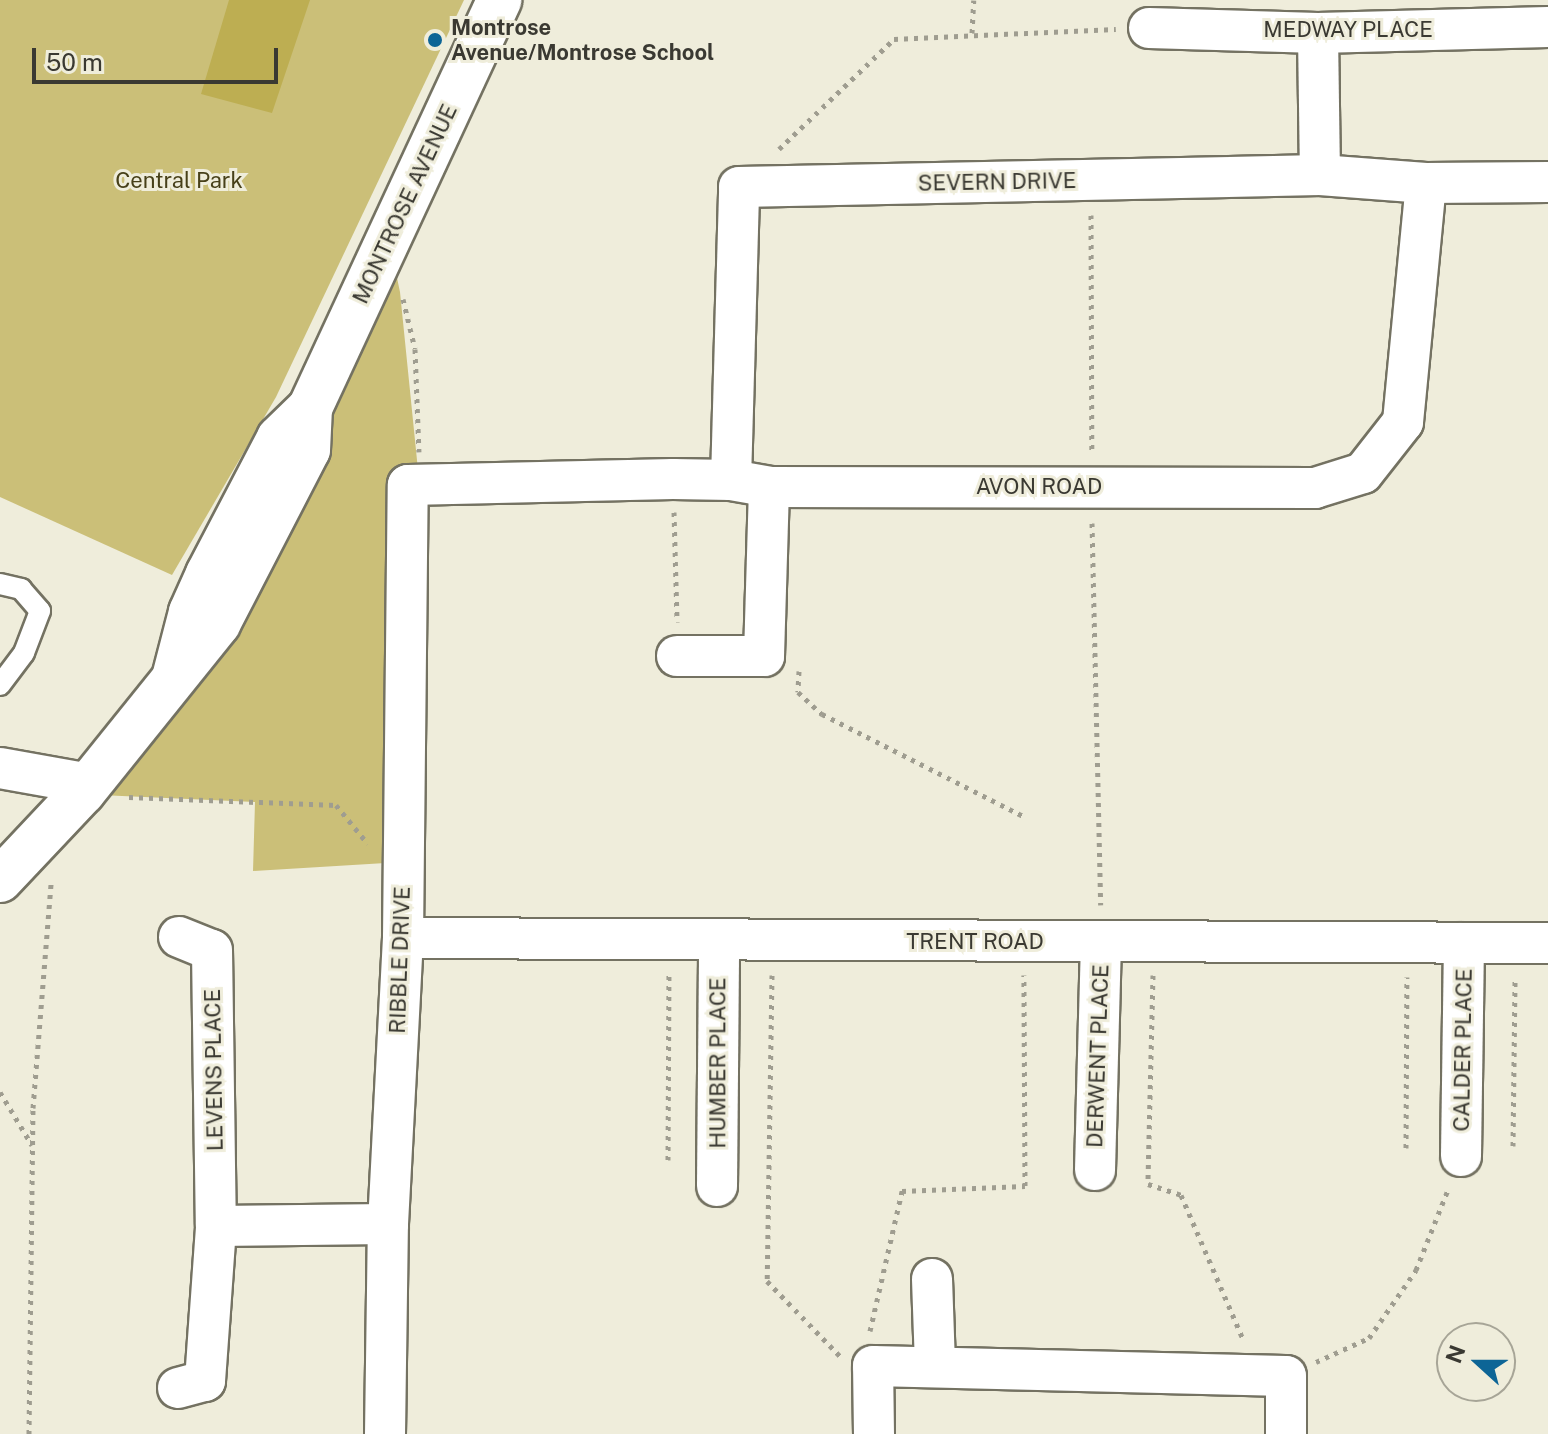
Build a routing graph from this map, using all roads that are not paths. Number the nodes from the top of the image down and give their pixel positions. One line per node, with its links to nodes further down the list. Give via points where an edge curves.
1 (499, 0): 15 (street, MONTROSE AVENUE, via 310,408 279,438 208,574 191,612 175,674)
2 (1548, 27): 4 (street, MEDWAY PLACE)
3 (1149, 28): 4 (street, MEDWAY PLACE)
4 (1318, 33): 5 (street)
5 (1320, 175): 7 (street, SEVERN DRIVE); 8 (street, SEVERN DRIVE, via 739,187)
6 (1548, 182): 7 (street, SEVERN DRIVE)
7 (1426, 183): 10 (street, AVON ROAD, via 1403,422 1363,473 1315,488)
8 (731, 480): 9 (street, AVON ROAD); 10 (street, AVON ROAD)
9 (413, 485): 18 (street, RIBBLE DRIVE)
10 (769, 487): 12 (street, via 764,656)
11 (0, 584): 13 (lane, via 21,589 40,611 24,653)
12 (677, 656)
13 (0, 685)
14 (0, 768): 15 (street)
15 (86, 788): 16 (street, MONTROSE AVENUE)
16 (0, 880)
17 (179, 937): 27 (street, LEVENS PLACE, via 212,950)
18 (403, 938): 19 (street, TRENT ROAD); 26 (street, RIBBLE DRIVE)
19 (719, 941): 20 (street, TRENT ROAD); 25 (street, HUMBER PLACE)
20 (1101, 942): 21 (street, TRENT ROAD); 24 (street, DERWENT PLACE)
21 (1464, 943): 22 (street, TRENT ROAD); 23 (street, CALDER PLACE)
22 (1532, 943)
23 (1461, 1156)
24 (1095, 1170)
25 (717, 1186)
26 (388, 1224): 27 (street); 31 (street, RIBBLE DRIVE)
27 (216, 1226): 30 (street, LEVENS PLACE, via 205,1381)
28 (932, 1279): 29 (street)
29 (935, 1367): 32 (street, via 857,1352); 33 (street, via 1286,1376)
30 (178, 1388)
31 (385, 1434)
32 (874, 1434)
33 (1286, 1434)

